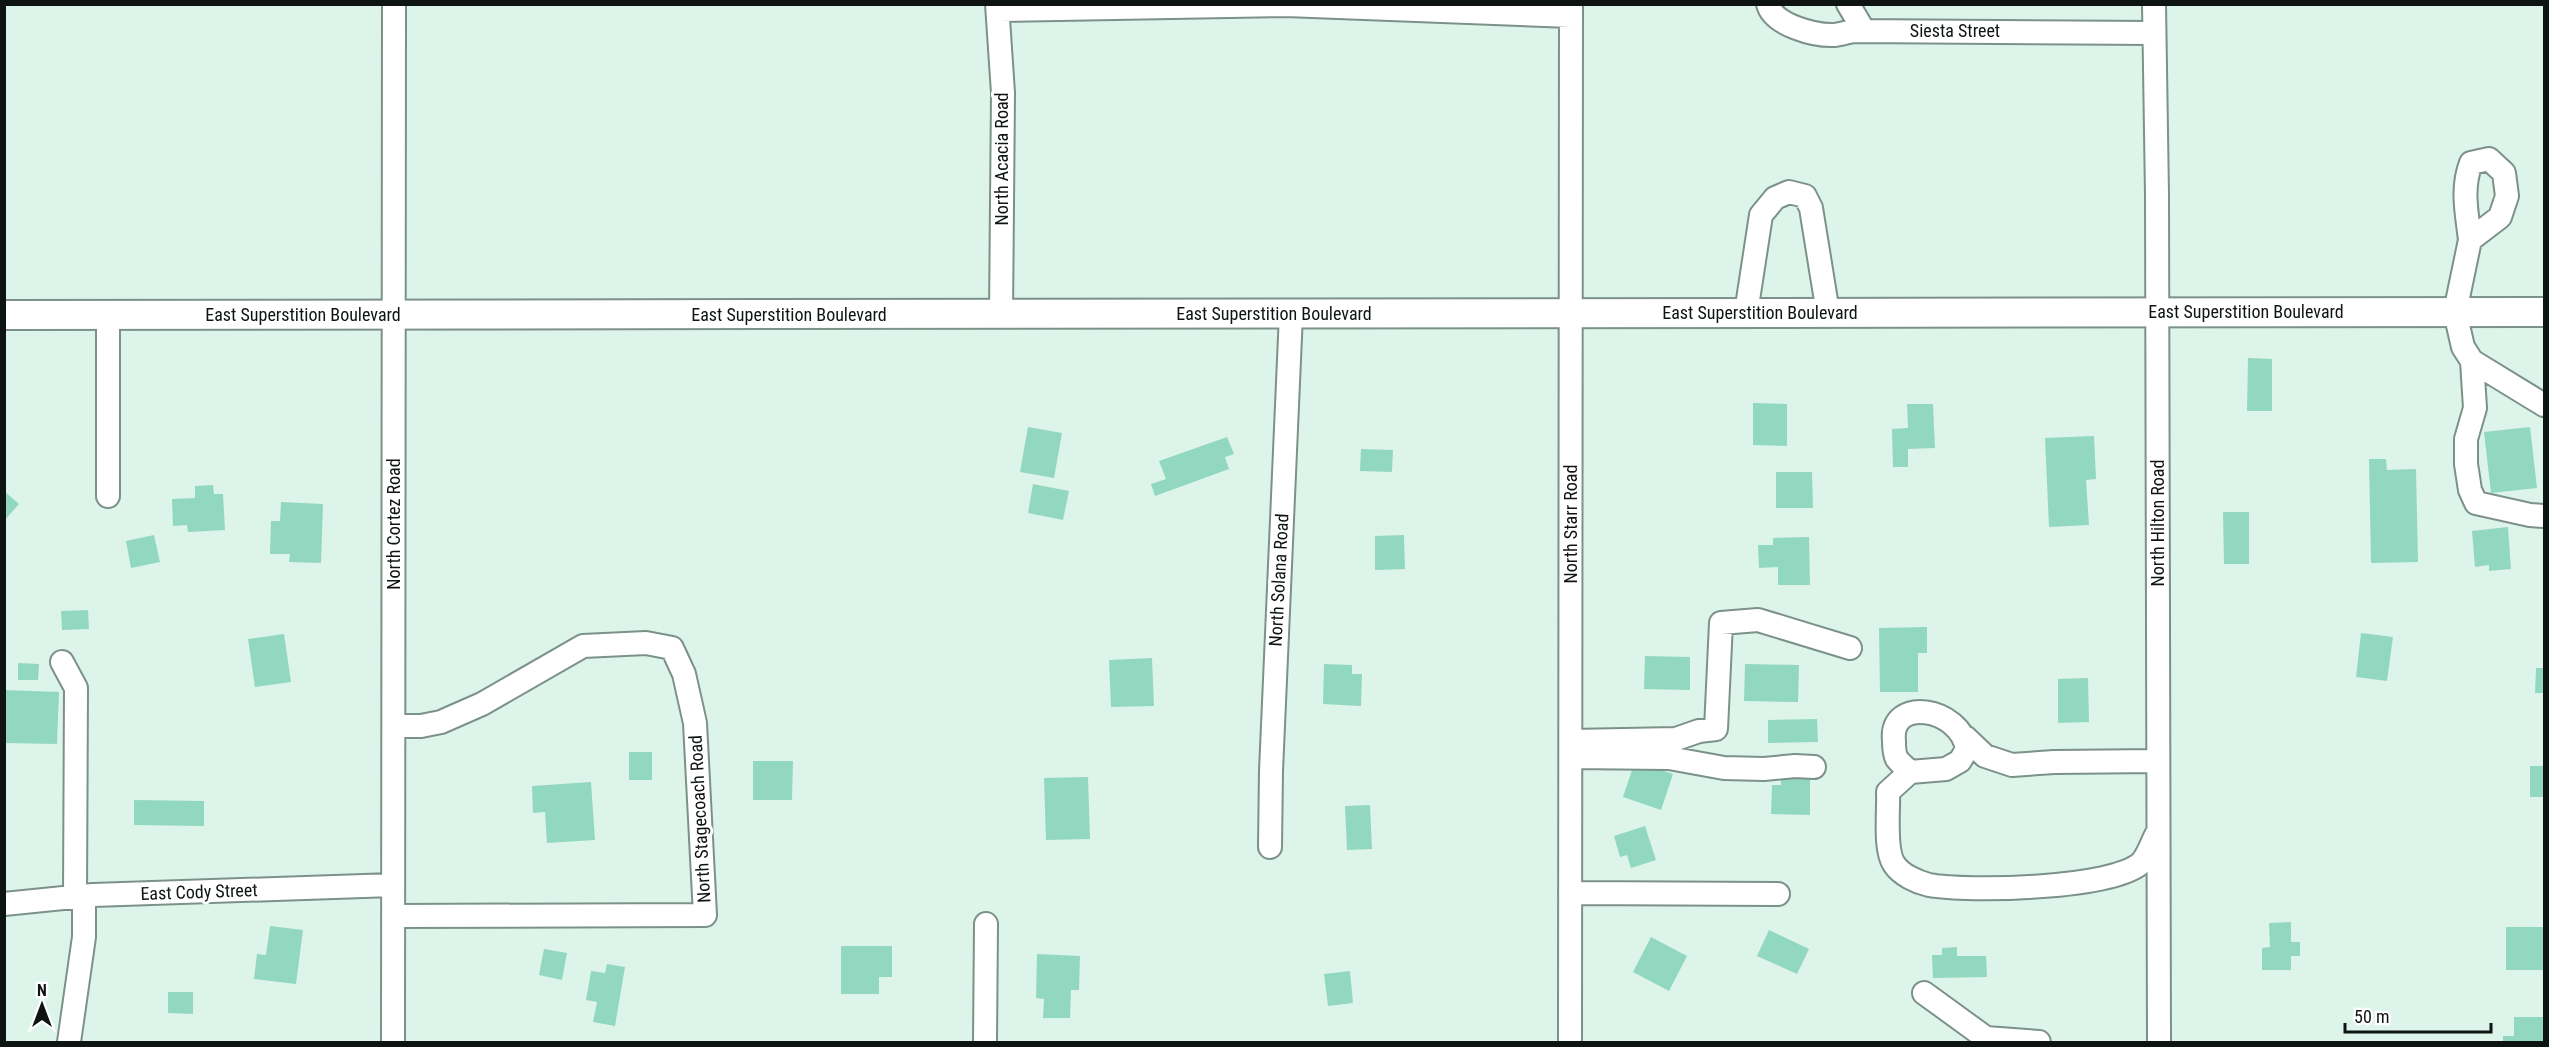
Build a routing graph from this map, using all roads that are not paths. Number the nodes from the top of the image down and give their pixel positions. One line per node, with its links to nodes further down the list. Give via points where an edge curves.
1 (394, 4): 19 (street, North Cortez Road)
2 (1768, 4): 7 (street, Siesta Street, via 1770,13 1779,20 1806,30 1834,35)
3 (1848, 4): 7 (street)
4 (2154, 4): 8 (street, North Hilton Road)
5 (997, 7): 6 (street, via 1286,5); 20 (street, North Acacia Road, via 1003,93)
6 (1571, 10): 16 (street, North Starr Road)
7 (1864, 31): 8 (street, Siesta Street)
8 (2154, 33): 10 (street, North Hilton Road)
9 (2470, 240): 11 (street)
10 (2157, 312): 11 (main road, East Superstition Boulevard); 14 (main road, East Superstition Boulevard); 30 (street, North Hilton Road)
11 (2455, 312): 12 (main road, East Superstition Boulevard); 21 (street, via 2463,347)
12 (2544, 312)
13 (1746, 313): 14 (main road, East Superstition Boulevard); 14 (street, via 1761,215 1774,198 1790,192 1805,196 1811,208); 16 (main road, East Superstition Boulevard)
14 (1828, 313)
15 (1291, 314): 16 (main road, East Superstition Boulevard); 20 (main road, East Superstition Boulevard); 34 (street, North Solana Road)
16 (1571, 314): 29 (street, North Starr Road)
17 (4, 315): 18 (main road, East Superstition Boulevard)
18 (108, 315): 19 (main road, East Superstition Boulevard); 23 (street)
19 (394, 315): 20 (main road, East Superstition Boulevard); 27 (street, North Cortez Road)
20 (1001, 315)
21 (2472, 361): 22 (street); 24 (street, via 2475,408 2466,439 2470,490 2476,503)
22 (2544, 405)
23 (108, 496)
24 (2544, 516)
25 (1850, 648): 29 (street, via 1758,620 1721,623 1716,729 1676,739)
26 (62, 662): 38 (street, via 76,688)
27 (394, 726): 35 (street, North Cortez Road); 40 (street, North Stagecoach Road, via 441,722 482,704 583,646 646,643 672,648 684,674 695,723 705,915)
28 (1965, 737): 30 (street, via 1985,756 2012,765); 32 (street, via 1967,749 1959,761 1946,769); 32 (street, via 1935,713 1906,715 1897,722 1893,736 1895,757)
29 (1570, 749): 31 (street, via 1669,758 1724,768); 36 (street, North Starr Road)
30 (2158, 761): 33 (street, North Hilton Road)
31 (1814, 767)
32 (1910, 772): 33 (street, via 1888,792 1889,848 1893,863 1903,874 1928,885 2006,887 2096,879 2141,862)
33 (2158, 831): 48 (street, North Hilton Road)
34 (1270, 847)
35 (393, 885): 38 (street, East Cody Street); 40 (street, North Cortez Road)
36 (1570, 893): 37 (street); 46 (street, North Starr Road)
37 (1778, 894)
38 (79, 897): 39 (street, East Cody Street); 43 (street, via 84,937)
39 (4, 904)
40 (393, 916): 44 (street, North Cortez Road)
41 (986, 924): 45 (street)
42 (1924, 993): 47 (street, via 1986,1038)
43 (69, 1042)
44 (393, 1042)
45 (986, 1042)
46 (1570, 1042)
47 (2039, 1042)
48 (2159, 1042)

